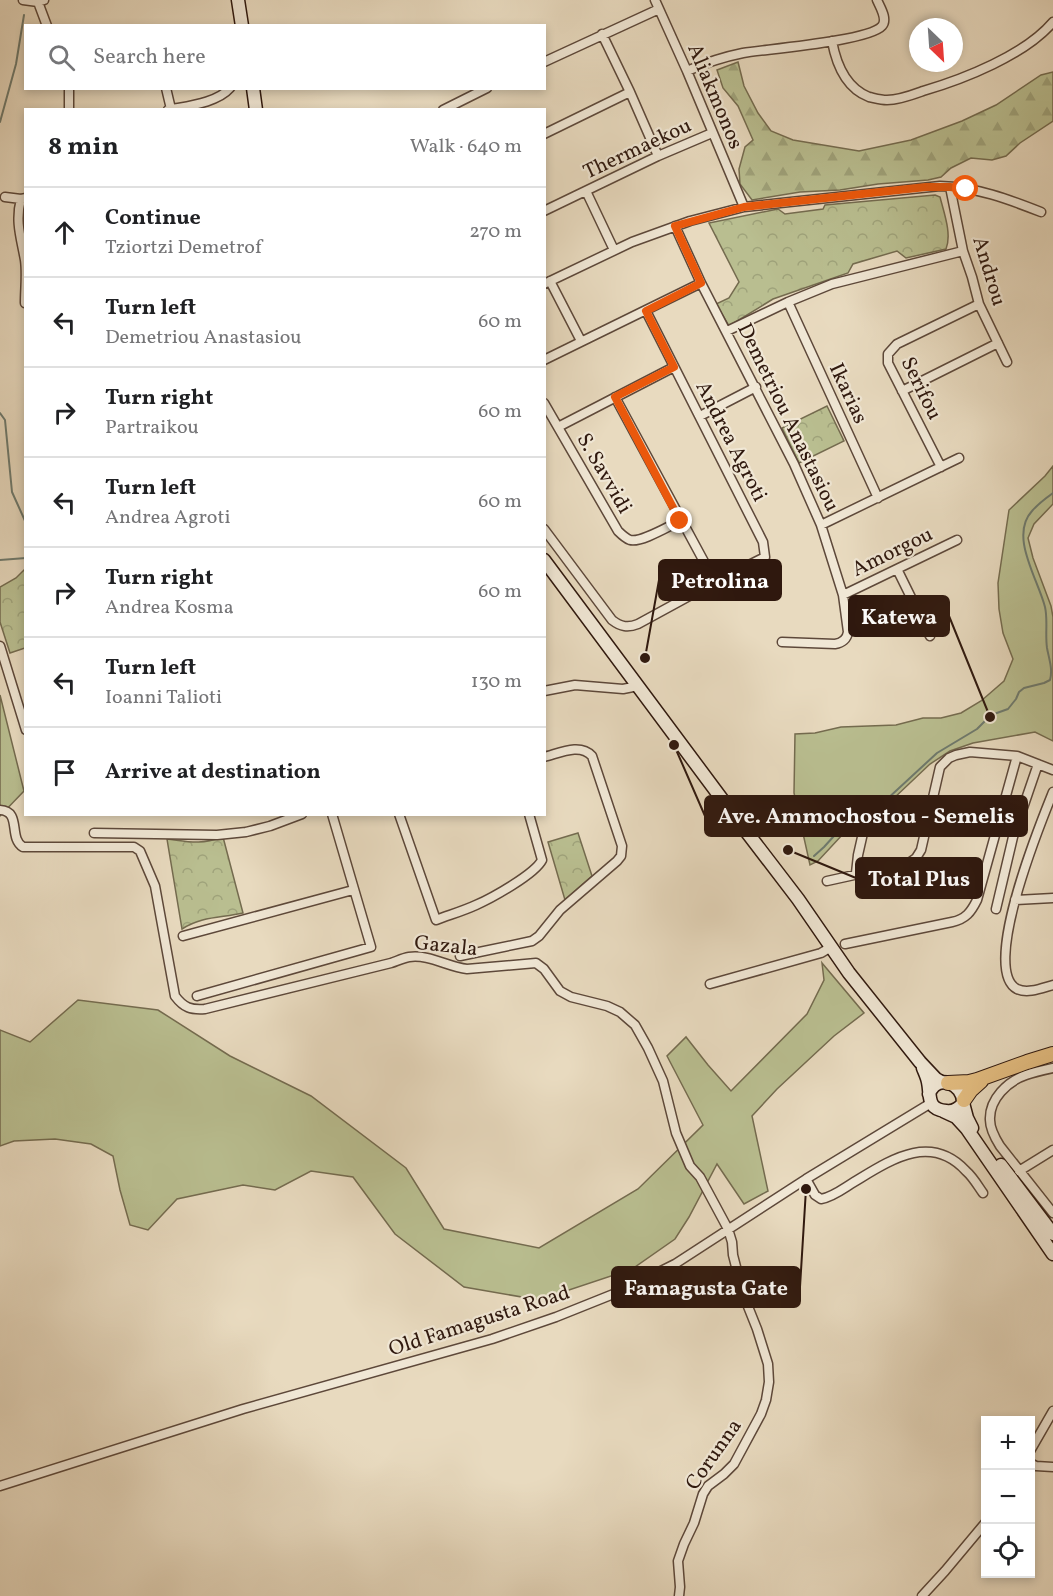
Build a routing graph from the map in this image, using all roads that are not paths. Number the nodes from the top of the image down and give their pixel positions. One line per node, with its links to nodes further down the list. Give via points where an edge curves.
1 (24, 0): 5 (street)
2 (238, 0): 9 (main road)
3 (655, 0): 6 (street, Aliakmonos)
4 (877, 0): 11 (street, via 884,24 873,31)
5 (41, 1): 8 (street)
6 (658, 9): 10 (street); 13 (street, Aliakmonos)
7 (1053, 22): 11 (street, via 1022,47 982,69 887,100 868,96 854,87 838,65)
8 (47, 24)
9 (242, 24)
10 (602, 34): 12 (street); 19 (street)
11 (832, 41): 13 (street, via 729,56)
12 (546, 61)
13 (687, 71): 26 (street, Aliakmonos)
14 (69, 90): 20 (street)
15 (166, 90): 21 (street)
16 (228, 90): 22 (street, via 214,99)
17 (253, 90): 23 (main road)
18 (483, 90): 24 (street)
19 (630, 92): 25 (street); 27 (street)
20 (69, 108)
21 (170, 108)
22 (174, 108)
23 (256, 108)
24 (447, 108)
25 (546, 133)
26 (712, 133): 27 (street, Thermaekou); 32 (street, Aliakmonos)
27 (658, 156): 29 (street, Thermaekou)
28 (950, 187): 32 (street); 34 (street, via 996,195); 37 (street, Androu)
29 (586, 191): 33 (street, Thermaekou); 36 (street)
30 (5, 197): 31 (street)
31 (23, 198): 38 (street, via 18,220)
32 (744, 207): 35 (street)
33 (546, 210)
34 (1041, 212)
35 (675, 226): 36 (street); 40 (street, Demetriou Anastasiou)
36 (614, 250): 39 (street)
37 (963, 251): 41 (street, via 841,282); 42 (street, Androu)
38 (24, 258)
39 (548, 282): 45 (street)
40 (701, 283): 43 (street); 44 (street, Demetriou Anastasiou)
41 (788, 303): 44 (street); 58 (street, Ikarias)
42 (979, 304): 46 (street, Androu); 51 (street, Serifou, via 889,351 888,363)
43 (646, 311): 45 (street); 49 (street, Andrea Agroti)
44 (727, 331): 50 (street, Demetriou Anastasiou)
45 (581, 341): 47 (street)
46 (998, 343): 48 (street, Androu); 51 (street)
47 (546, 359)
48 (1007, 362)
49 (674, 367): 52 (street); 54 (street, Andrea Agroti)
50 (756, 387): 54 (street); 60 (street, Demetriou Anastasiou)
51 (902, 391): 57 (street, Serifou)
52 (615, 397): 55 (street); 59 (street)
53 (546, 406): 55 (street, S. Savvidi)
54 (700, 417): 65 (street, Andrea Agroti, via 763,542 765,557)
55 (558, 427): 59 (street, S. Savvidi, via 623,536 640,540)
56 (959, 458): 57 (street)
57 (941, 466): 58 (street)
58 (878, 498): 60 (street)
59 (680, 521): 65 (street)
60 (821, 525): 66 (street, Demetriou Anastasiou)
61 (546, 532): 65 (street, via 612,620 622,626 638,624)
62 (957, 540): 64 (street, Amorgou)
63 (546, 563): 70 (main road)
64 (897, 569): 66 (street, Amorgou); 67 (street)
65 (715, 582)
66 (843, 595): 68 (street, Demetriou Anastasiou, via 848,632 843,641)
67 (930, 636)
68 (782, 642)
69 (0, 646): 72 (street)
70 (638, 686): 71 (street, via 623,689 577,685); 93 (main road)
71 (546, 690)
72 (24, 724)
73 (546, 756): 94 (street, via 572,749 587,751 592,756 622,846 621,856 560,910 532,941)
74 (1017, 756): 75 (street); 85 (street, via 970,752 944,762 918,855 909,863); 92 (street, via 970,914 952,922)
75 (1038, 764): 76 (street); 90 (street, via 1013,837)
76 (1053, 770)
77 (1053, 792): 89 (street)
78 (0, 810): 111 (street, Gazala, via 9,813 16,841 23,847 134,847 140,851 155,886 176,996 193,1010 409,957 467,969 536,963 571,998 607,1006 634,1025 663,1081 676,1133 690,1166)
79 (297, 816): 84 (street, via 246,832 217,835)
80 (333, 816): 87 (street)
81 (400, 816): 82 (street, via 436,920 488,899 540,864)
82 (530, 816)
83 (866, 824): 85 (street)
84 (94, 833)
85 (856, 873): 86 (street)
86 (827, 881)
87 (353, 890): 91 (street); 97 (street, via 371,947)
88 (1053, 898): 89 (street)
89 (1015, 900): 96 (street, via 1006,950 1008,980 1023,991)
90 (996, 909)
91 (183, 936)
92 (845, 944)
93 (831, 947): 95 (street); 99 (main road)
94 (460, 956)
95 (710, 984)
96 (1053, 985)
97 (197, 996)
98 (1053, 1054): 101 (main road)
99 (920, 1062): 102 (main road); 103 (main road)
100 (1053, 1068): 107 (street, via 1018,1078 1003,1089 992,1108 993,1135)
101 (985, 1078): 102 (main road); 104 (main road)
102 (944, 1082): 103 (main road, via 932,1087); 104 (main road, via 957,1087)
103 (930, 1099): 105 (main road); 108 (street, Old Famagusta Road)
104 (963, 1101): 105 (main road, via 954,1111); 112 (main road, via 978,1137)
105 (943, 1111): 113 (main road, via 967,1129)
106 (1053, 1150): 107 (street)
107 (1019, 1171): 110 (street)
108 (806, 1179): 109 (street, via 814,1195 821,1199 900,1156 928,1152 960,1164); 111 (street, Old Famagusta Road)
109 (983, 1193)
110 (1053, 1213)
111 (728, 1229): 118 (street, Old Famagusta Road, via 675,1264 621,1291 492,1340 243,1410); 120 (street, Corunna, via 743,1294 768,1364 769,1382 761,1414 734,1464 703,1494 678,1561)
112 (1053, 1234)
113 (1053, 1254)
114 (1053, 1411): 115 (street)
115 (1035, 1442)
116 (1035, 1465): 117 (street)
117 (1053, 1467)
118 (0, 1486)
119 (984, 1524): 121 (street)
120 (679, 1596)
121 (922, 1596)

